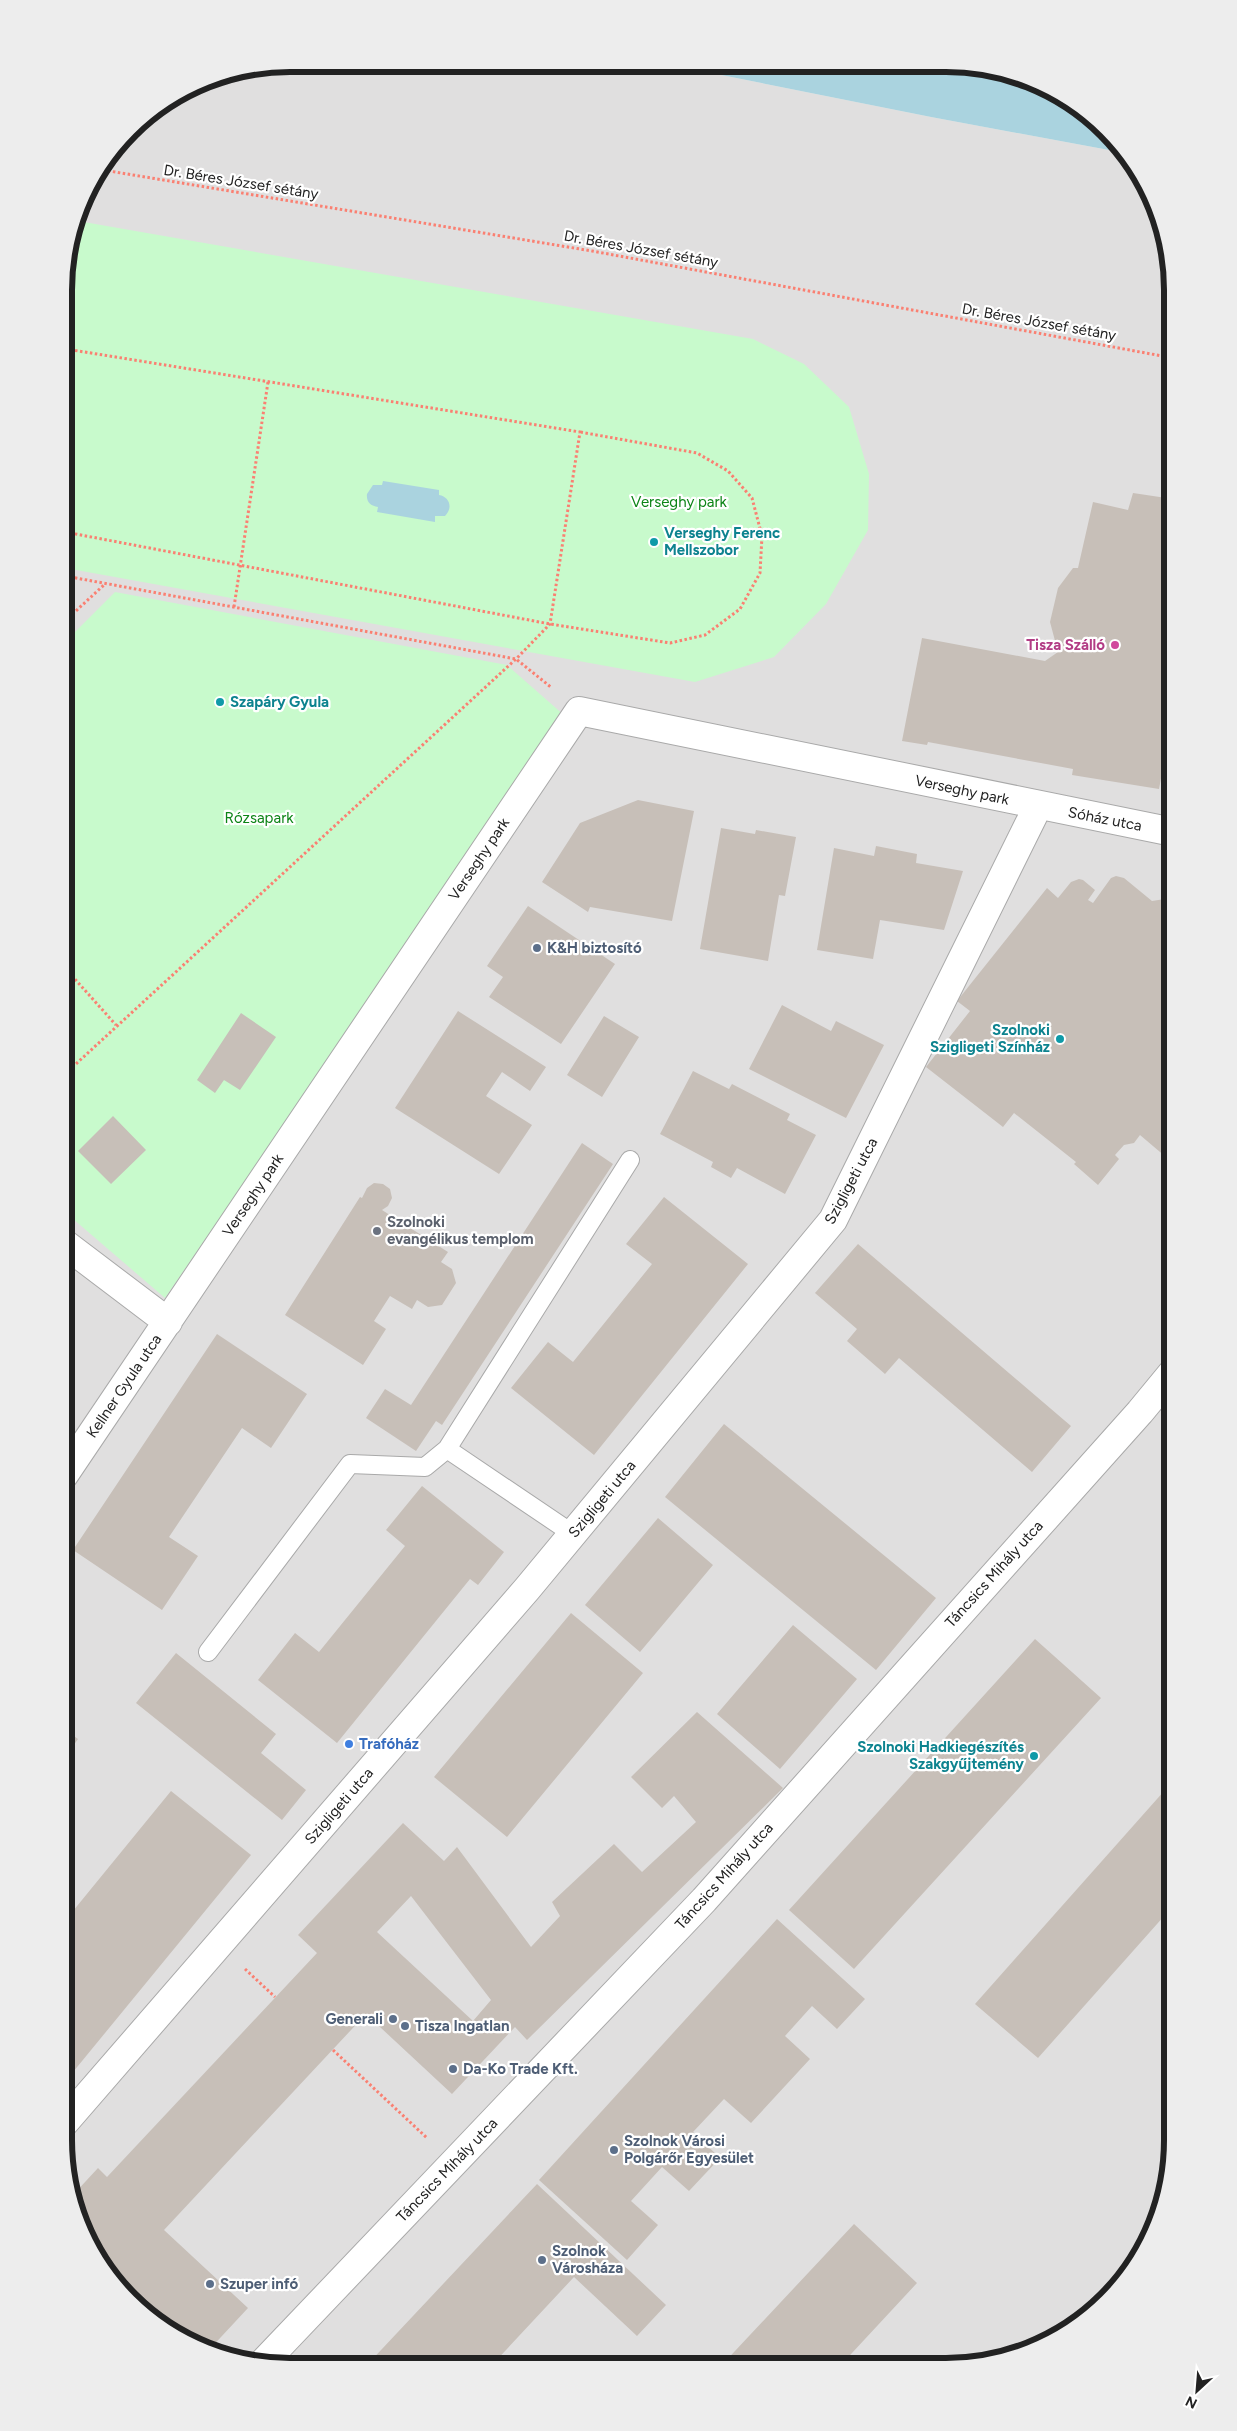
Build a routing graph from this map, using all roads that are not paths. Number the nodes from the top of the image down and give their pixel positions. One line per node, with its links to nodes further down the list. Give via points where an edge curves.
1 (1038, 806): 2 (street, Sóház utca); 5 (street, Verseghy park, via 579,711); 9 (street, Szigligeti utca, via 833,1220)
2 (1164, 830)
3 (630, 1160): 7 (lane)
4 (72, 1249): 5 (street)
5 (168, 1322): 8 (street, Kellner Gyula utca)
6 (1164, 1382): 12 (street, Táncsics Mihály utca, via 704,1900)
7 (448, 1449): 9 (lane); 10 (lane, via 425,1467 350,1464)
8 (72, 1463)
9 (573, 1534): 11 (street, Szigligeti utca)
10 (208, 1652)
11 (72, 2114)
12 (268, 2357)

